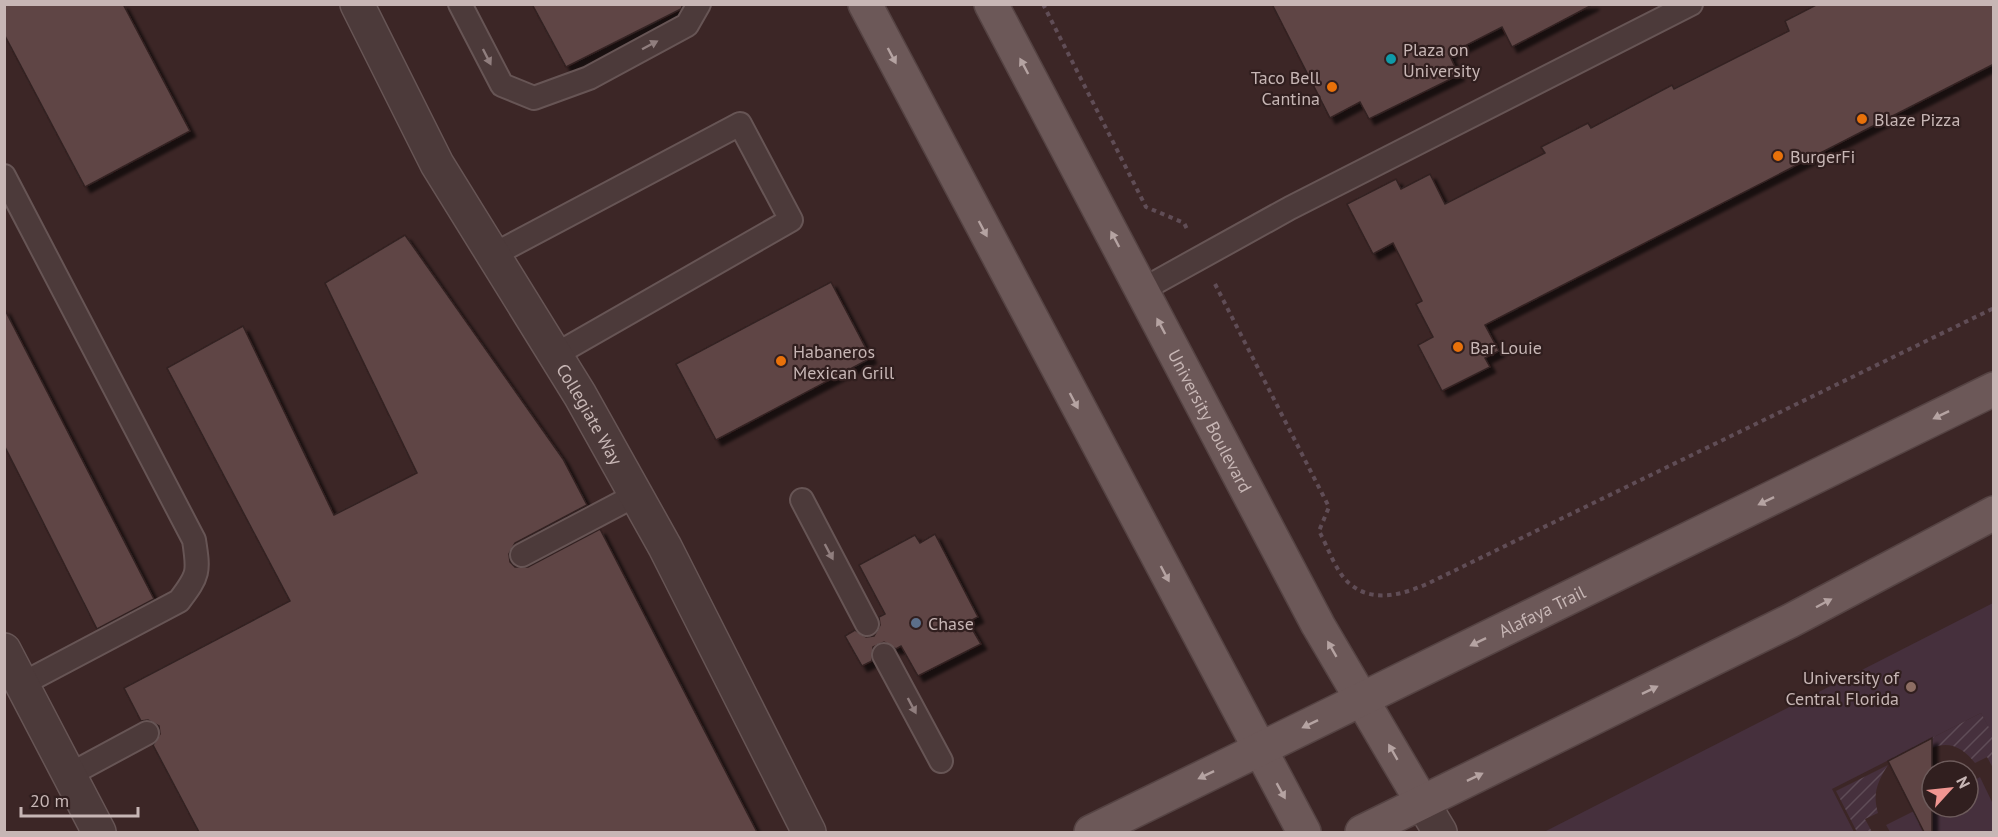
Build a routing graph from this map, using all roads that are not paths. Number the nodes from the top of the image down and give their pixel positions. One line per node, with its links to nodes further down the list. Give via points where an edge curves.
1 (357, 4): 8 (street, Collegiate Way, via 437,164)
2 (460, 4): 3 (lane, one-way to 3, via 502,85 534,98 589,78 687,25)
3 (699, 4)
4 (865, 4): 22 (main road, one-way to 22)
5 (991, 4): 9 (main road, University Boulevard, one-way to 5)
6 (1691, 4): 9 (lane, via 1290,208)
7 (4, 176): 19 (lane, via 194,540 199,569 179,601)
8 (493, 255): 10 (street, Collegiate Way); 10 (lane, via 740,124 791,220)
9 (1142, 290): 20 (main road, University Boulevard, one-way to 9, via 1318,625)
10 (555, 355): 12 (street, Collegiate Way)
11 (1994, 389): 20 (main road, Alafaya Trail, one-way to 20)
12 (636, 495): 15 (lane); 27 (street, Collegiate Way)
13 (801, 500): 16 (lane, one-way to 16)
14 (1994, 513): 25 (main road, one-way to 14, via 1790,621)
15 (522, 555)
16 (867, 624)
17 (4, 650): 19 (street)
18 (884, 655): 23 (lane, one-way to 23)
19 (22, 684): 24 (street)
20 (1362, 699): 22 (main road, Alafaya Trail, one-way to 22); 25 (main road, University Boulevard, one-way to 20)
21 (147, 733): 24 (lane)
22 (1259, 749): 28 (main road, Alafaya Trail, one-way to 28); 29 (main road, one-way to 29)
23 (941, 761)
24 (69, 775): 26 (street)
25 (1422, 802): 30 (main road); 31 (street, University Boulevard)
26 (99, 832)
27 (809, 832)
28 (1091, 832)
29 (1304, 832)
30 (1362, 832)
31 (1440, 832)

